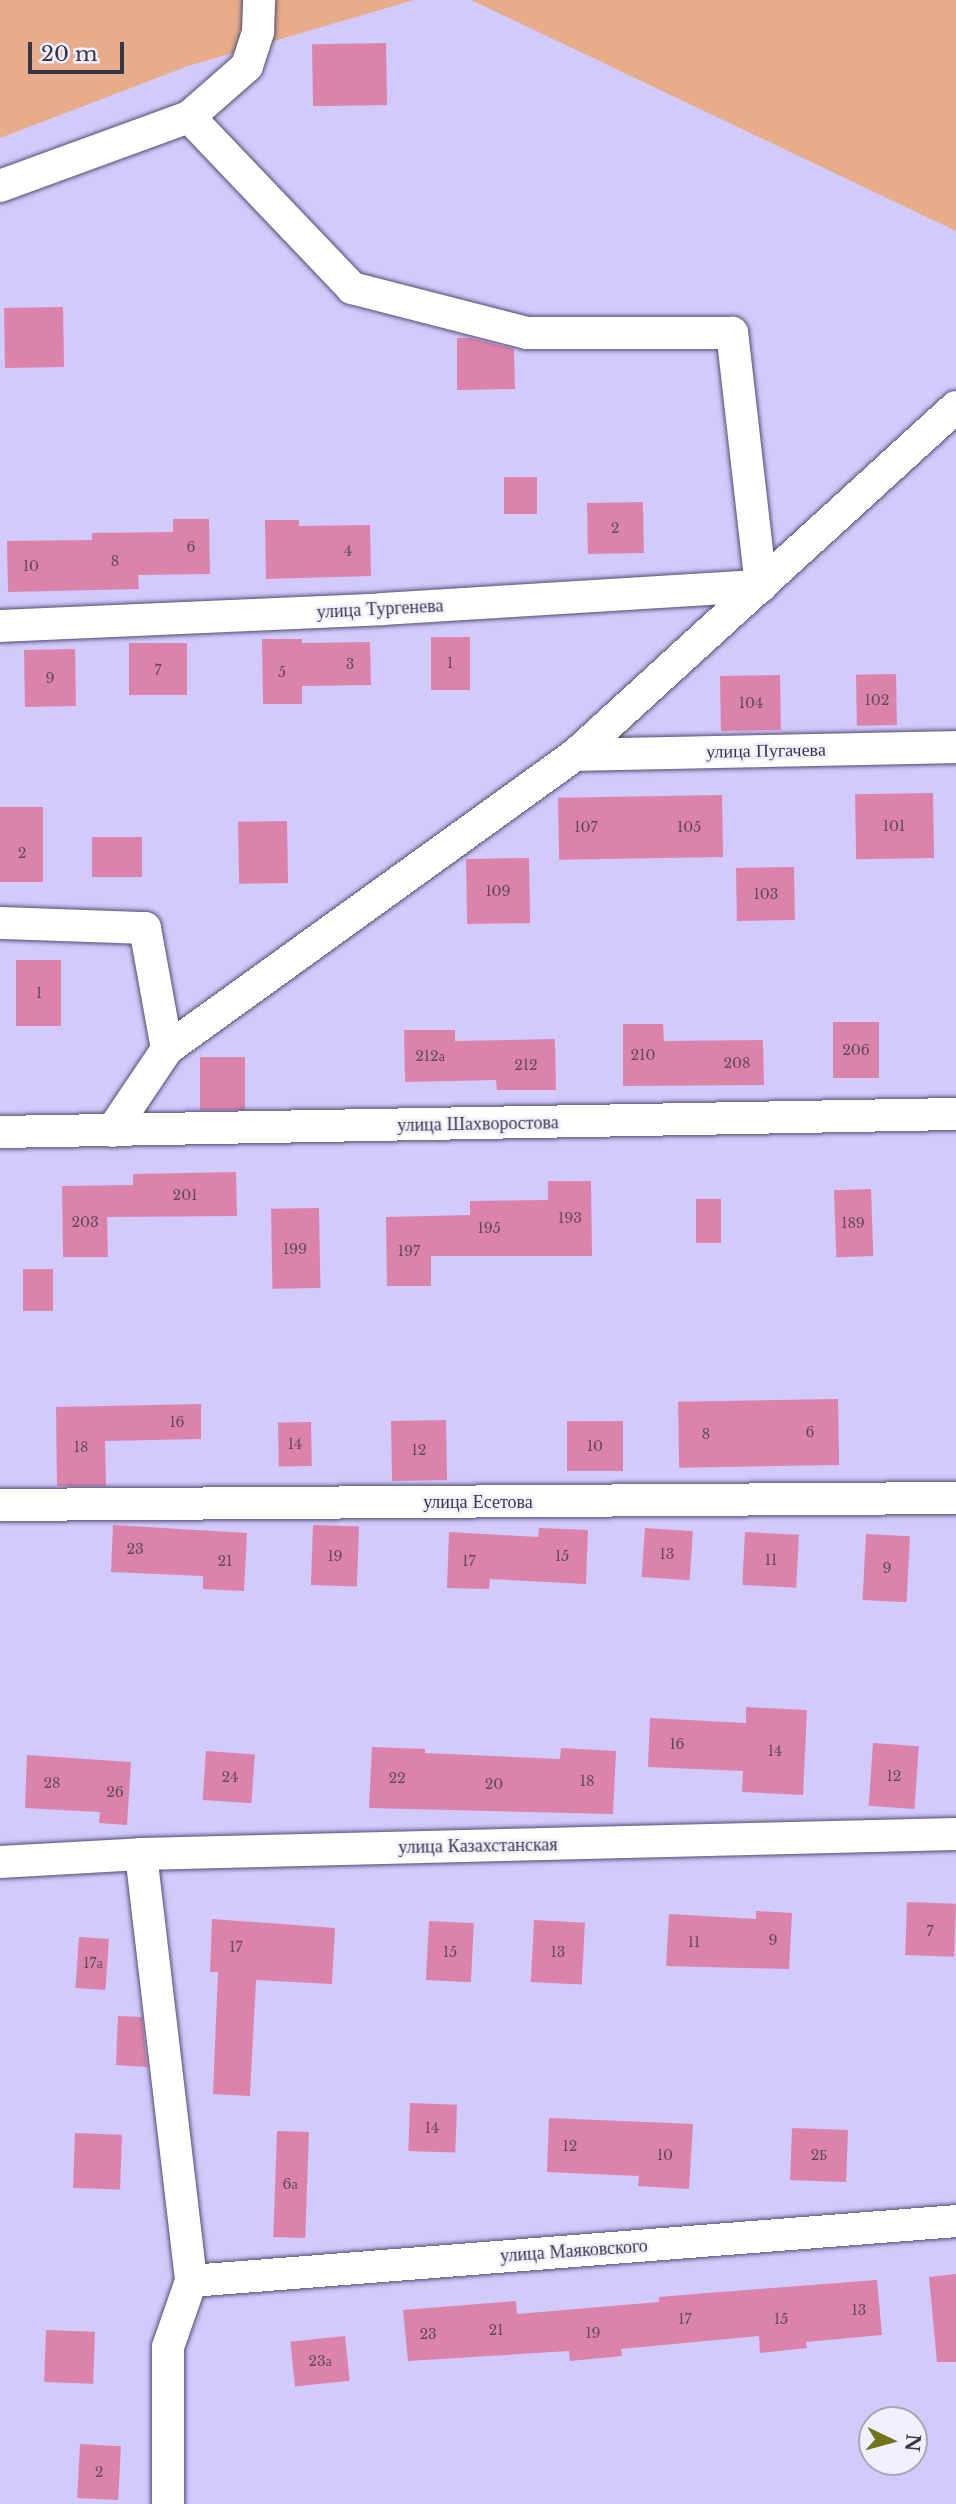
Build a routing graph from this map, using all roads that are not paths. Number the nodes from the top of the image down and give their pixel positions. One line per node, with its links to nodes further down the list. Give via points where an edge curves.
1 (259, 0): 2 (street, via 258,32 247,66)
2 (189, 117): 3 (street); 5 (street, via 352,288 527,333 732,333)
3 (0, 186)
4 (956, 407): 5 (street)
5 (761, 586): 6 (street, улица Тургенева); 8 (street)
6 (0, 626)
7 (956, 747): 8 (street, улица Пугачева)
8 (575, 755): 10 (street)
9 (0, 923): 10 (street, via 145,928)
10 (167, 1049): 12 (street)
11 (956, 1114): 12 (street, улица Шахворостова)
12 (112, 1131): 13 (street, улица Шахворостова)
13 (0, 1132)
14 (956, 1498): 15 (street, улица Есетова)
15 (0, 1506)
16 (956, 1834): 17 (street, улица Казахстанская)
17 (141, 1854): 18 (street, улица Казахстанская); 20 (street)
18 (0, 1862)
19 (956, 2221): 20 (street, улица Маяковского)
20 (191, 2281): 21 (street, via 168,2347)
21 (168, 2504)

